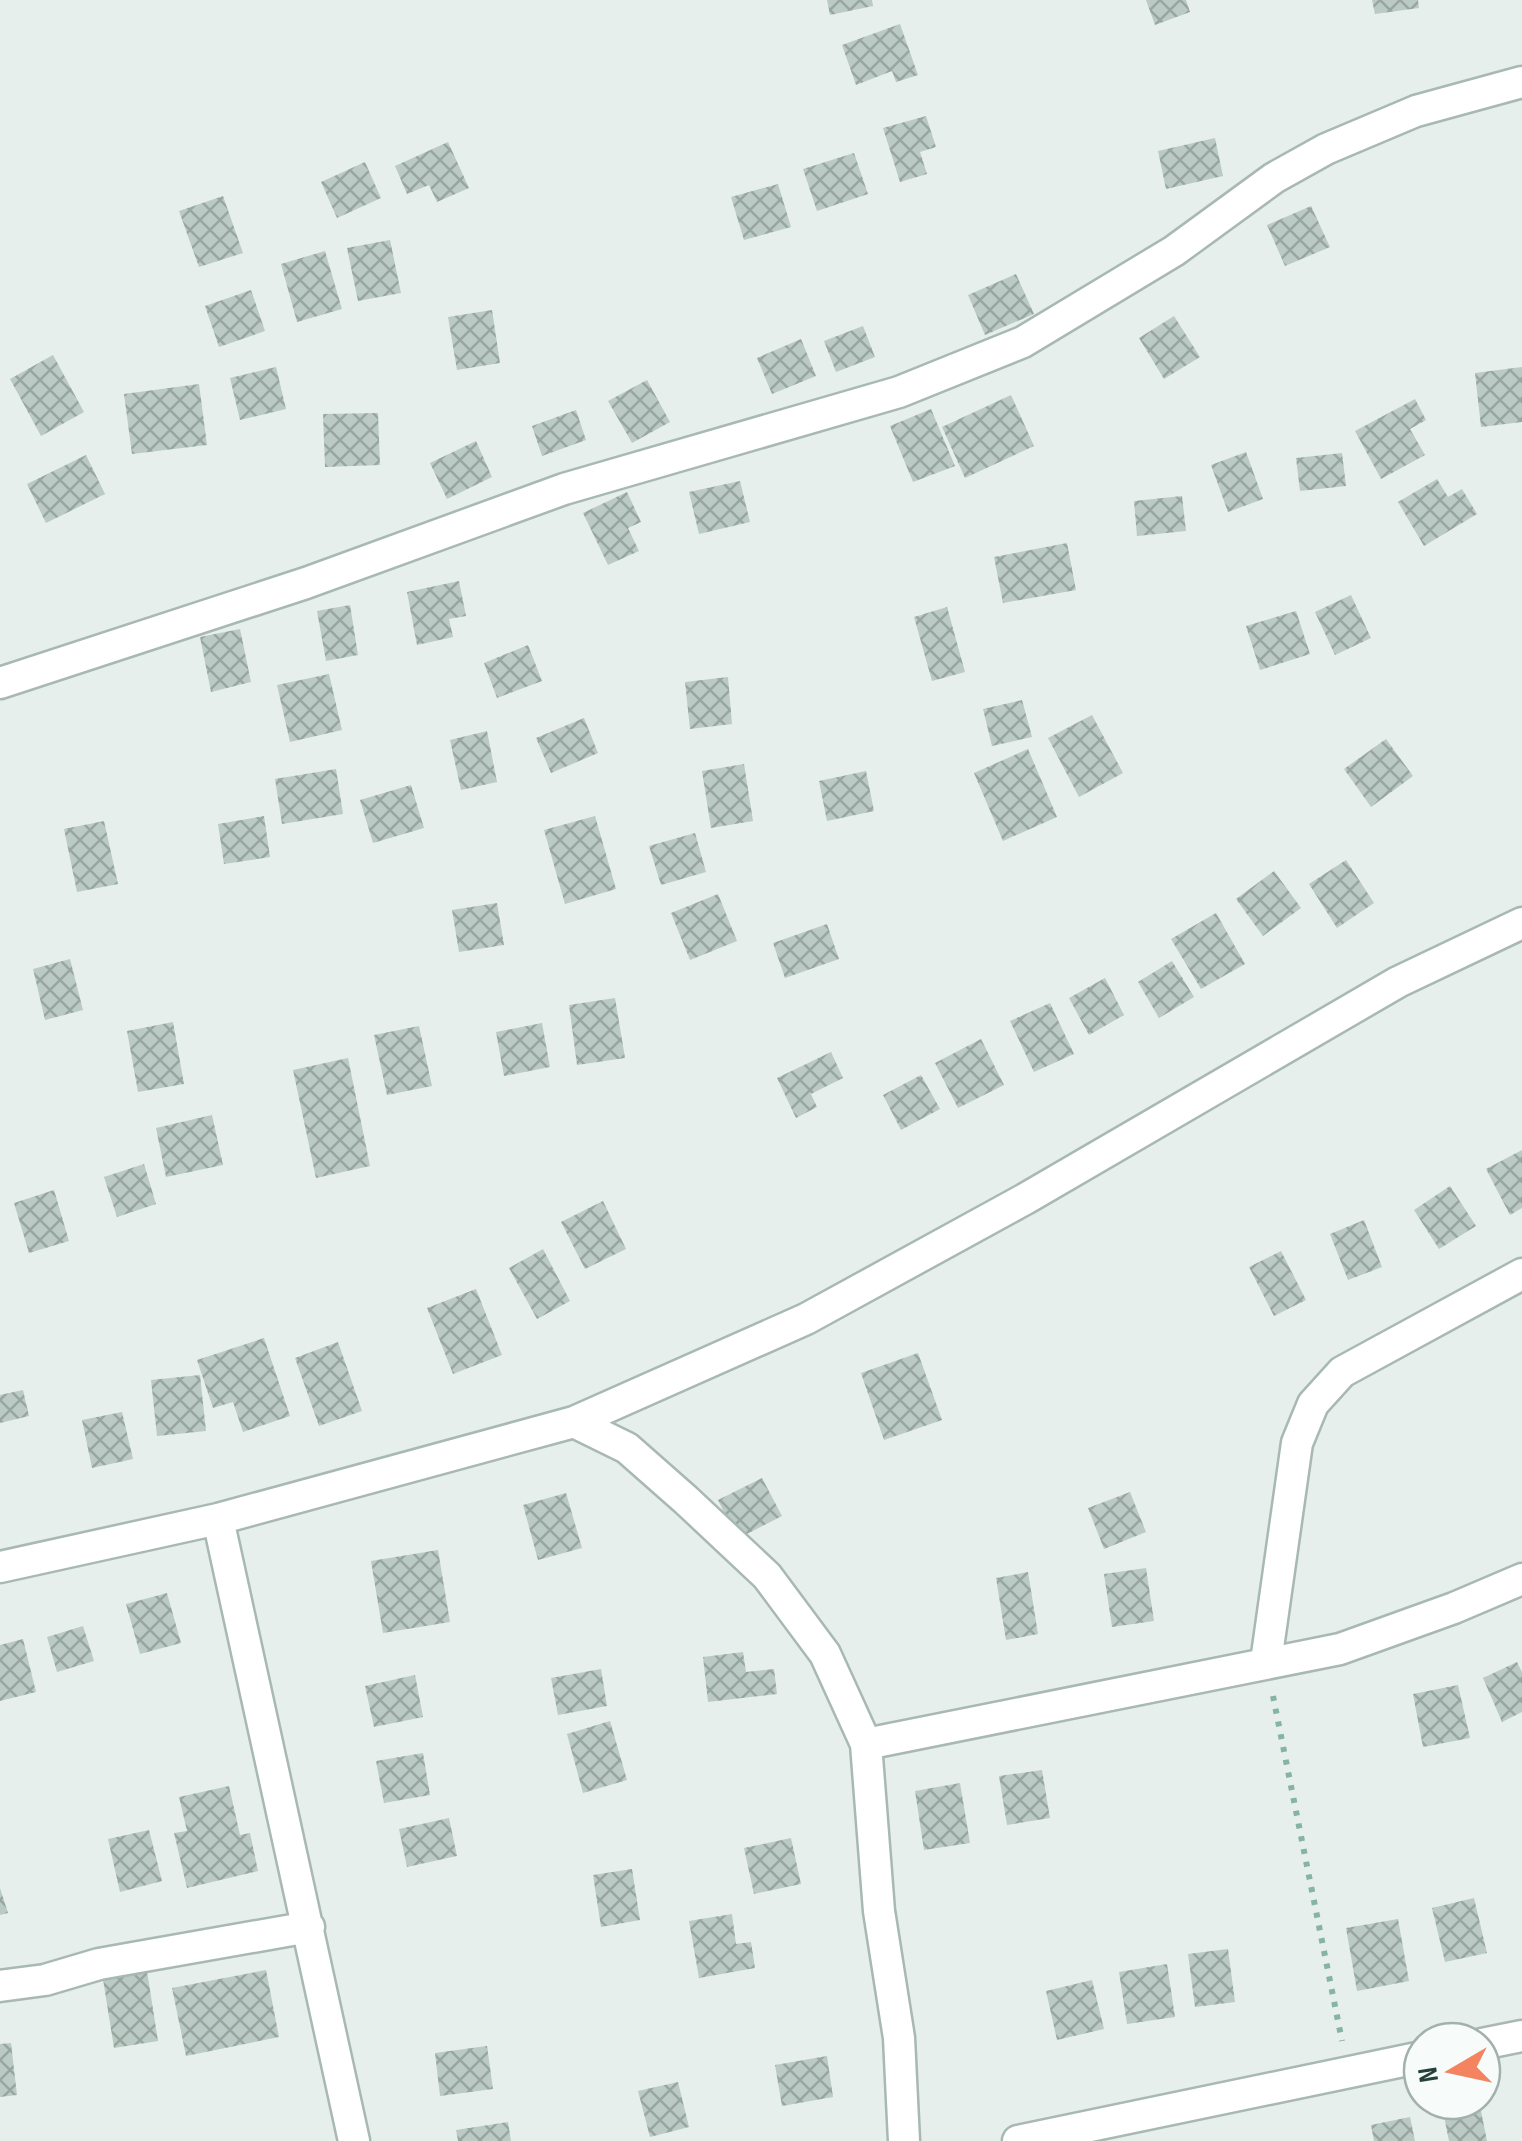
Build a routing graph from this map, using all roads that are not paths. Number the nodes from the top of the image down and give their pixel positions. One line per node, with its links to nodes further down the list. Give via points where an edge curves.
1 (1522, 82): 2 (street, via 1416,111 1326,149 1023,342 899,392 564,489)
2 (0, 684)
3 (1522, 923): 5 (street, via 1398,982 806,1319)
4 (1522, 1274): 9 (street, via 1342,1372 1313,1404 1297,1443)
5 (574, 1422): 6 (street); 10 (street, via 627,1448 767,1576 825,1654)
6 (218, 1519): 7 (street); 11 (street)
7 (0, 1566)
8 (1522, 1578): 9 (street, via 1340,1649)
9 (1266, 1662): 10 (street)
10 (866, 1744): 15 (street)
11 (309, 1927): 12 (street); 14 (street)
12 (0, 1986)
13 (1402, 2060): 16 (street)
14 (354, 2141)
15 (904, 2141)
16 (1018, 2141)

